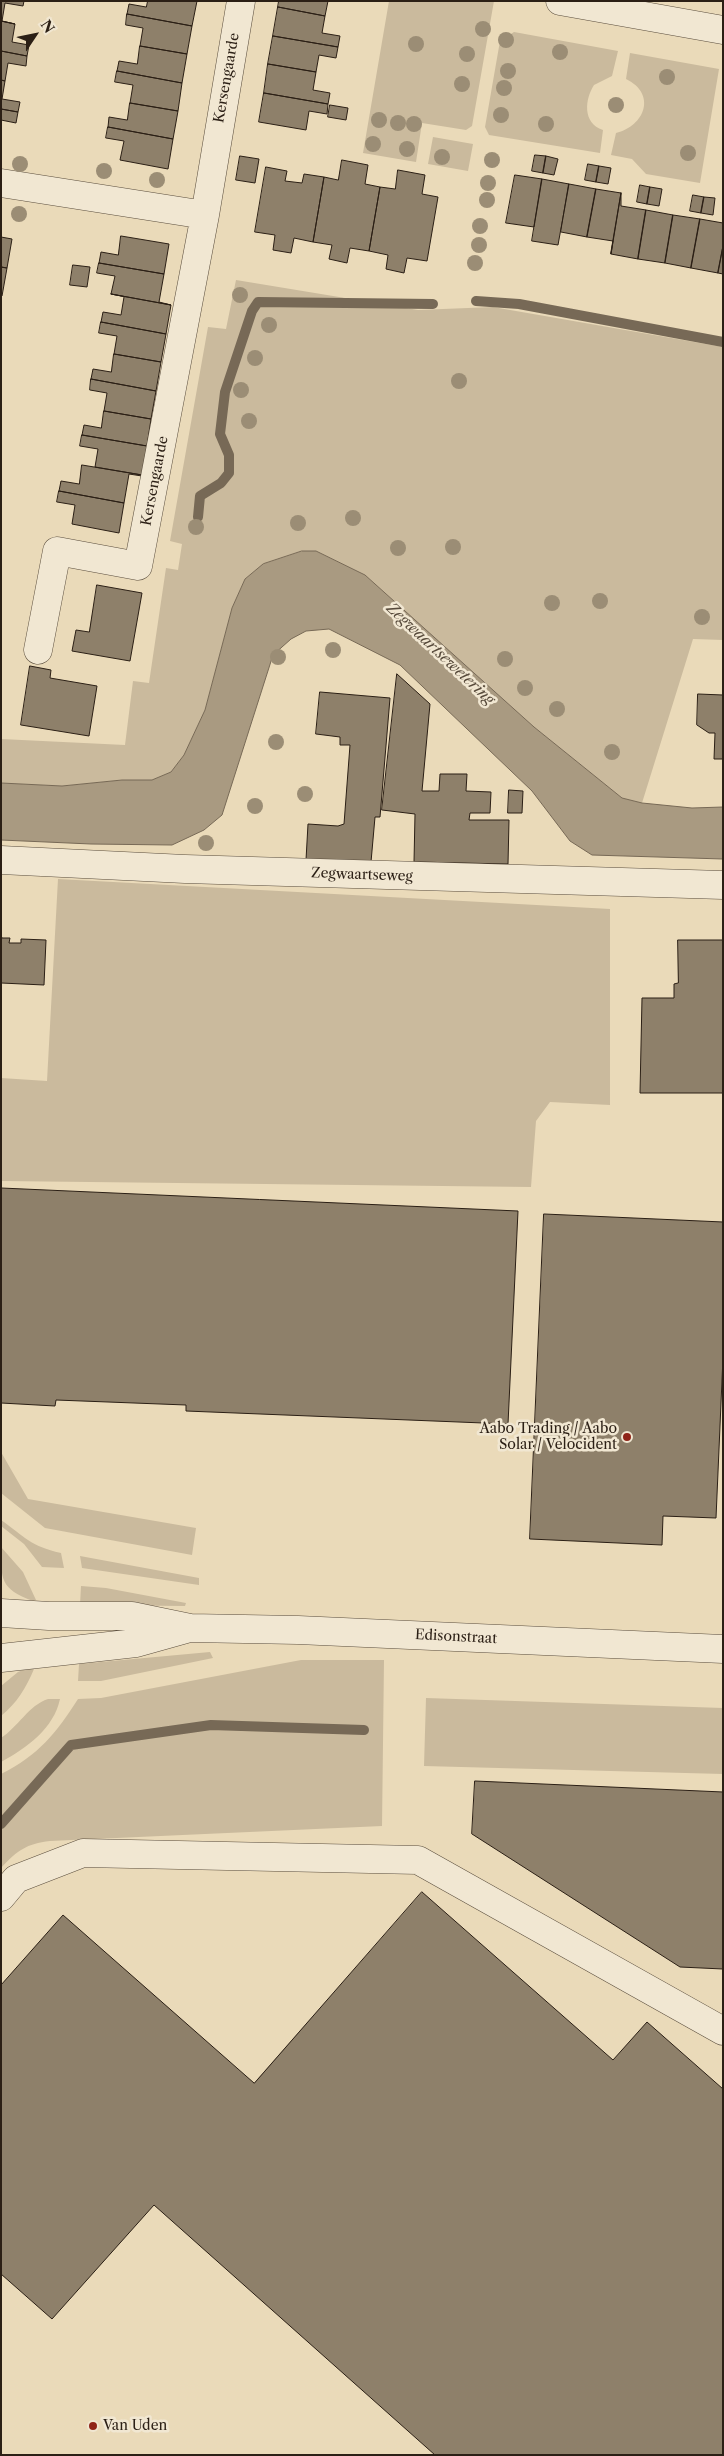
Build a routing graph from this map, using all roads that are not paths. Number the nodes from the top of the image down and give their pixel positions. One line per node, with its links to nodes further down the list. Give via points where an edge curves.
1 (240, 1): 5 (street, Kersengaarde)
2 (560, 1): 3 (street)
3 (723, 30)
4 (1, 183): 5 (street)
5 (206, 215): 6 (street, Kersengaarde, via 138,566 57,551)
6 (38, 650)
7 (1, 860): 8 (street, Zegwaartseweg, via 185,869)
8 (723, 885)
9 (1, 1613): 11 (street, Edisonstraat, via 132,1616)
10 (1, 1627): 12 (street)
11 (190, 1628): 13 (street, Edisonstraat, via 308,1630); 14 (street, Edisonstraat, via 136,1643)
12 (1, 1634)
13 (723, 1649)
14 (1, 1658)
15 (1, 1897): 16 (street, via 16,1879 83,1853 418,1860)
16 (723, 2032)

